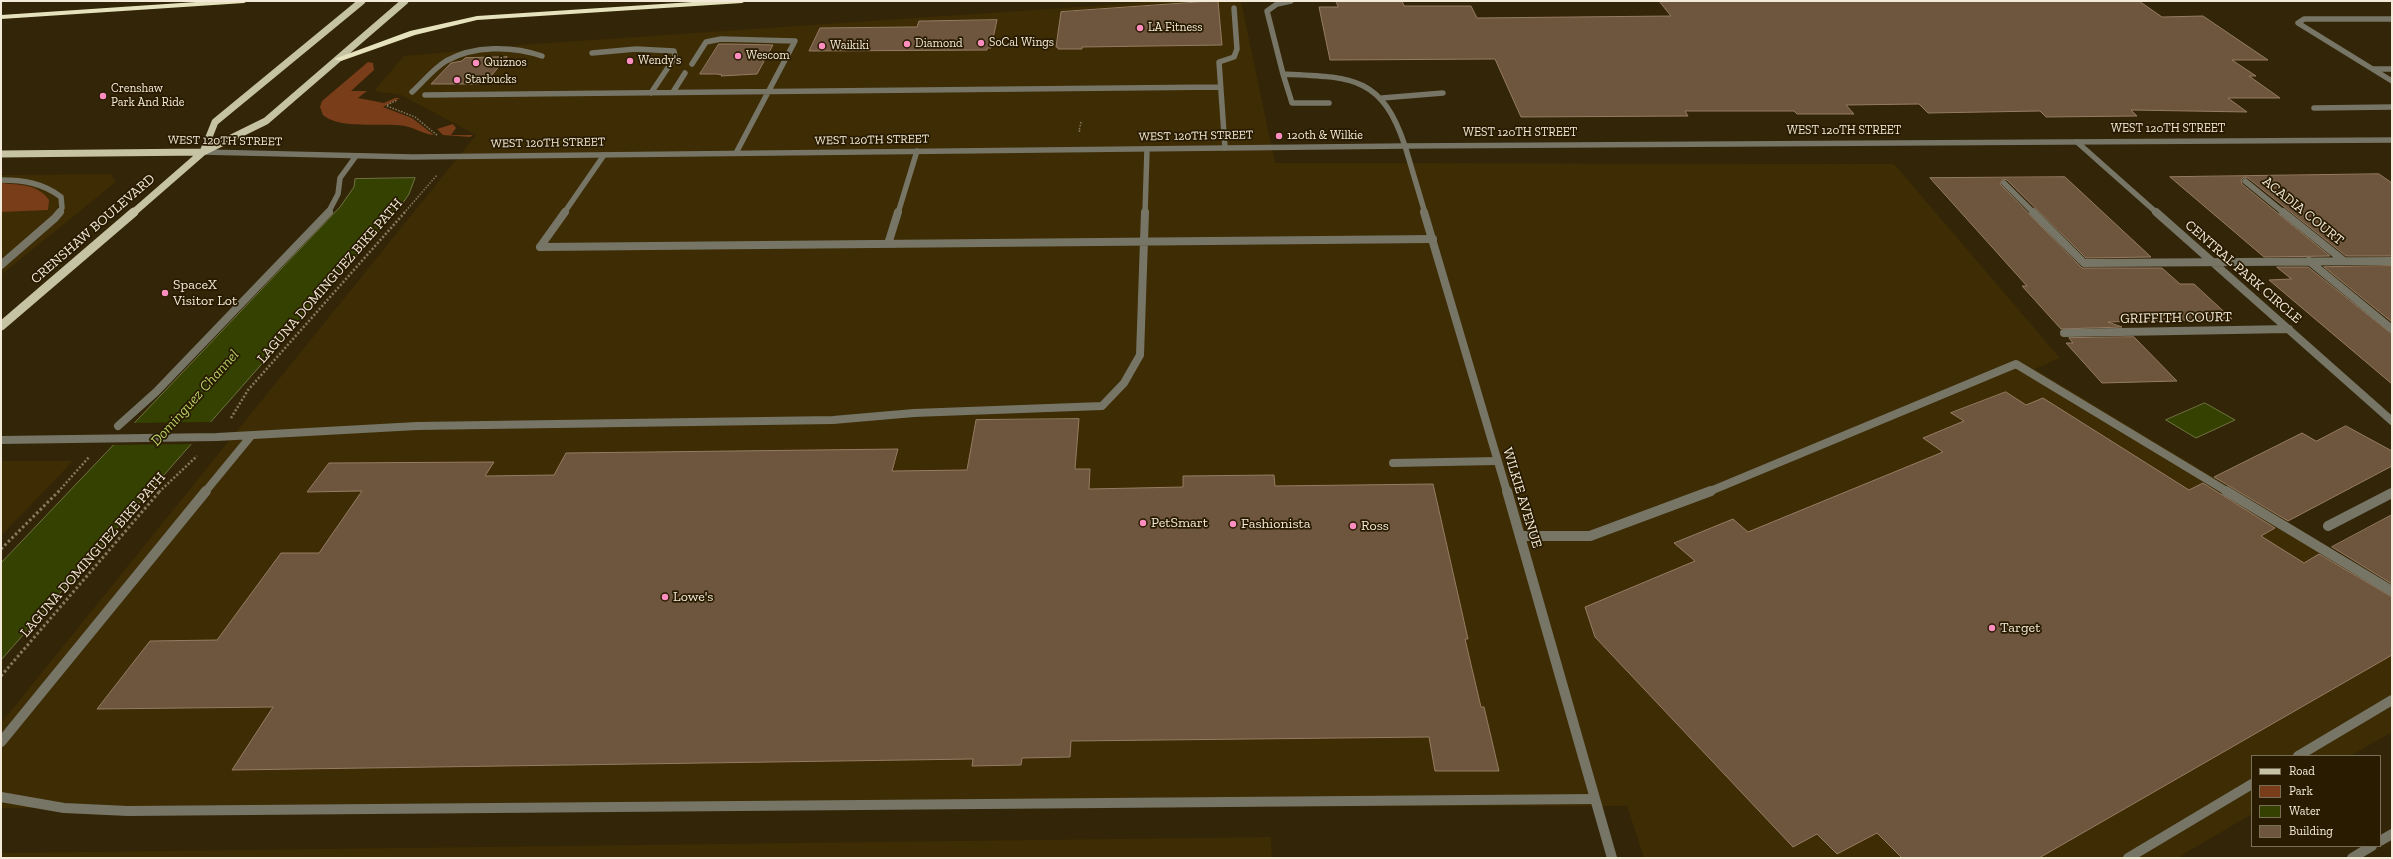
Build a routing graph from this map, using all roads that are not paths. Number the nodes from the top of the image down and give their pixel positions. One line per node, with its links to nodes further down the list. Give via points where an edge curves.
1 (244, 1): 7 (highway)
2 (362, 1): 35 (main road, CRENSHAW BOULEVARD, via 215,122)
3 (405, 1): 11 (main road, CRENSHAW BOULEVARD)
4 (742, 1): 11 (highway, via 477,18 413,33)
5 (1291, 1): 16 (street, via 1277,4 1267,11)
6 (1234, 8): 18 (street, via 1237,49 1234,57 1219,62)
7 (1, 17)
8 (2392, 19): 13 (street, via 2304,19 2298,23)
9 (592, 53): 22 (street, via 636,49 674,51 675,57)
10 (542, 56): 19 (street, via 531,51 504,49 454,57 439,66)
11 (338, 59): 35 (main road, CRENSHAW BOULEVARD, via 266,121)
12 (692, 64): 21 (street, via 706,42 721,39 795,41)
13 (2373, 69): 14 (street); 17 (street)
14 (2392, 69)
15 (685, 73): 20 (street)
16 (1283, 74): 25 (street, WILKIE AVENUE, via 1334,77 1361,83); 26 (street, via 1292,103)
17 (2392, 81)
18 (1220, 87): 21 (street); 32 (street)
19 (412, 92)
20 (673, 92): 21 (street); 22 (street)
21 (769, 92): 36 (street)
22 (651, 93): 24 (street)
23 (1443, 93): 25 (street)
24 (425, 95)
25 (1382, 98): 31 (street, WILKIE AVENUE, via 1391,110)
26 (1329, 103)
27 (2392, 106): 28 (street)
28 (2314, 108)
29 (2392, 140): 30 (street, WEST 120TH STREET)
30 (2077, 142): 31 (street, WEST 120TH STREET); 49 (street, CENTRAL PARK CIRCLE)
31 (1405, 146): 32 (street, WEST 120TH STREET); 43 (street, WILKIE AVENUE)
32 (1225, 148): 33 (street, WEST 120TH STREET)
33 (1147, 149): 34 (street, WEST 120TH STREET); 44 (street)
34 (917, 151): 36 (street, WEST 120TH STREET); 45 (street)
35 (203, 152): 37 (main road, WEST 120TH STREET); 39 (street, WEST 120TH STREET); 51 (main road, CRENSHAW BOULEVARD)
36 (736, 153): 38 (street, WEST 120TH STREET)
37 (1, 154)
38 (604, 155): 39 (street, WEST 120TH STREET); 45 (street, via 540,247)
39 (356, 156): 56 (street, via 340,178 338,194 331,209 156,392)
40 (1, 180): 50 (street, via 25,181 53,190 61,197 62,208 55,218)
41 (2245, 182): 48 (street, ACADIA COURT)
42 (2004, 183): 49 (street, via 2084,263)
43 (1434, 239): 44 (street); 59 (street, WILKIE AVENUE)
44 (1143, 242): 45 (street); 57 (street, via 1140,355 1129,380 1102,406 914,413 833,420 424,426)
45 (888, 244)
46 (2392, 260): 48 (street)
47 (2309, 261): 48 (street); 49 (street); 53 (street)
48 (2344, 261)
49 (2213, 262): 52 (street, CENTRAL PARK CIRCLE)
50 (1, 265)
51 (1, 326)
52 (2289, 329): 54 (street, GRIFFITH COURT); 55 (street, CENTRAL PARK CIRCLE)
53 (2392, 329)
54 (2064, 333)
55 (2392, 421)
56 (118, 426)
57 (251, 436): 58 (street); 66 (street)
58 (1, 440)
59 (1497, 461): 60 (street); 63 (street, WILKIE AVENUE)
60 (1393, 463)
61 (2392, 492): 62 (street)
62 (2328, 526)
63 (1520, 536): 64 (street, via 1590,536 1698,496 2016,364); 70 (street, WILKIE AVENUE)
64 (2392, 591)
65 (2392, 700): 67 (street)
66 (1, 742)
67 (2300, 755)
68 (2251, 785): 75 (street)
69 (1, 797): 70 (street, via 64,808 128,811)
70 (1594, 799): 74 (street, WILKIE AVENUE)
71 (2392, 834): 72 (street)
72 (2381, 841)
73 (2370, 847): 76 (street)
74 (1612, 858)
75 (2128, 858)
76 (2352, 858)

